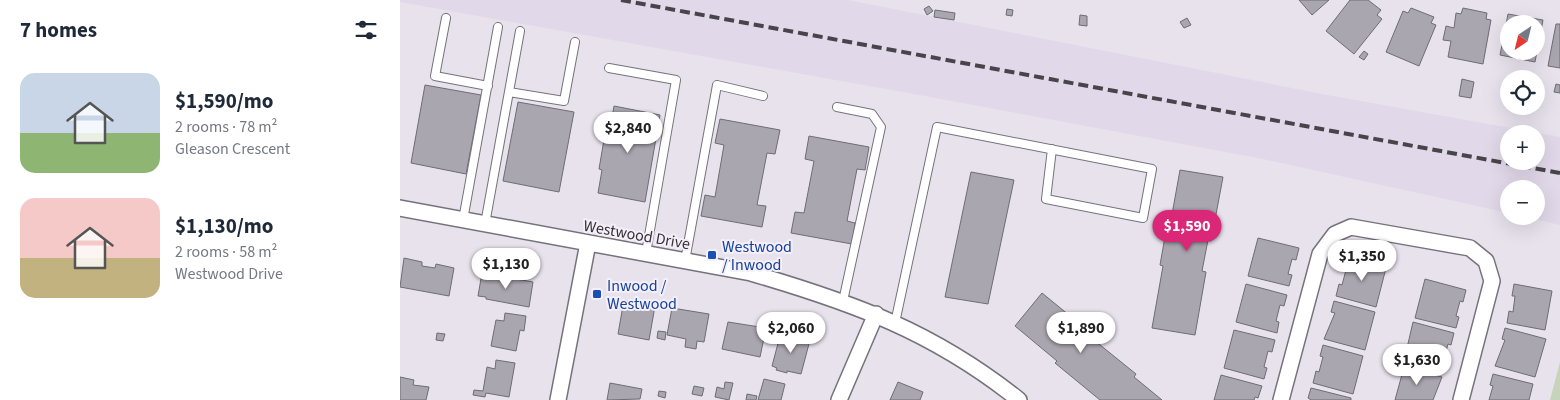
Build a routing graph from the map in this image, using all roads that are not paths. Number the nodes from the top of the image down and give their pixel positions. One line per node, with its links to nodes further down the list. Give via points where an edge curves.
1 (446, 18): 6 (lane, via 435,76)
2 (498, 27): 6 (lane)
3 (520, 31): 7 (lane)
4 (575, 42): 7 (lane, via 564,101)
5 (609, 68): 15 (lane, via 676,80)
6 (488, 86): 12 (lane)
7 (509, 92): 13 (lane)
8 (763, 96): 16 (lane, via 717,85)
9 (837, 107): 17 (lane, via 872,114 881,127)
10 (1052, 149): 10 (lane, via 1152,169 1142,218 1046,199); 19 (lane, via 937,127)
11 (400, 208): 12 (street, Westwood Drive)
12 (463, 220): 13 (street, Westwood Drive)
13 (486, 224): 14 (street, Westwood Drive)
14 (588, 243): 15 (street, Westwood Drive); 20 (street)
15 (646, 253): 16 (street, Westwood Drive)
16 (685, 261): 17 (street, Westwood Drive, via 751,273)
17 (842, 301): 18 (street, Westwood Drive)
18 (876, 314): 19 (street, Westwood Drive); 21 (street)
19 (895, 323): 22 (street, Westwood Drive, via 983,372)
20 (558, 400)
21 (839, 400)
22 (1019, 400)
23 (1281, 400): 24 (street, via 1320,254 1335,234 1351,227 1470,248 1486,261 1492,281)
24 (1461, 400)

